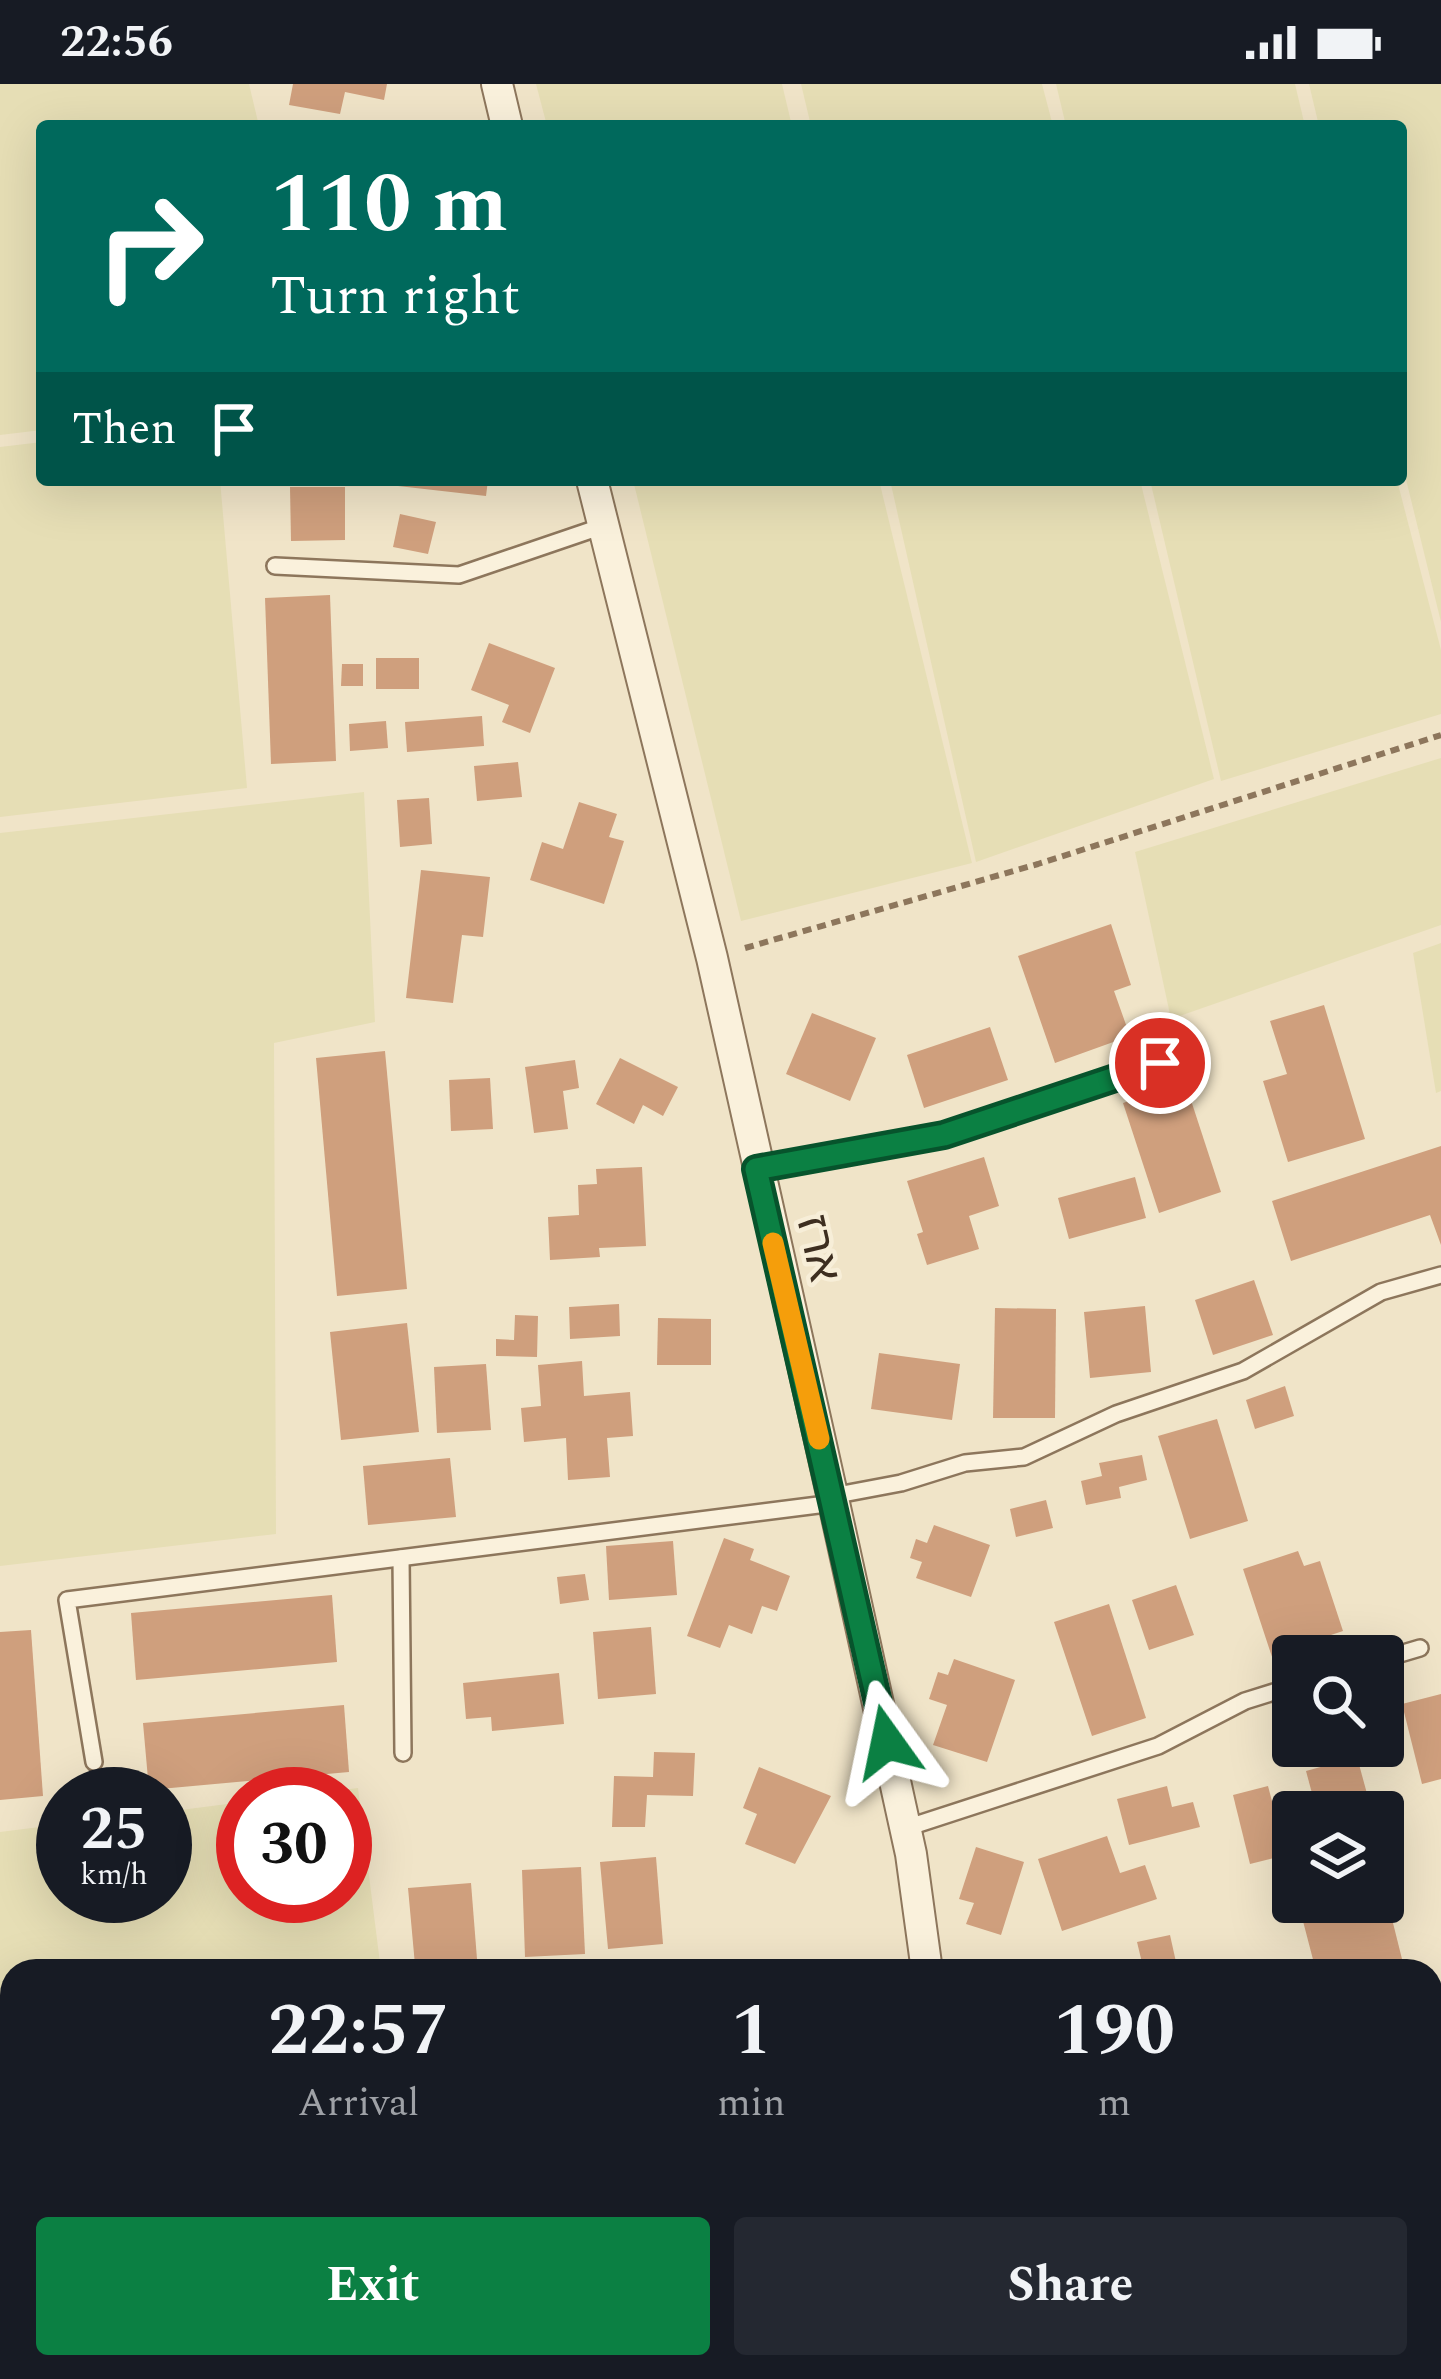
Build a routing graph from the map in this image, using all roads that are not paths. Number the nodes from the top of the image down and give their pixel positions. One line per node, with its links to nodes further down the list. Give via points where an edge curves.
1 (497, 84): 2 (street)
2 (506, 120)
3 (593, 486): 4 (street, ארז)
4 (603, 526): 5 (lane, via 459,575); 7 (street, ארז, via 712,958)
5 (275, 566)
6 (1197, 1050): 7 (lane, via 944,1135)
7 (756, 1169): 9 (street, ארז)
8 (1441, 1275): 9 (lane, via 1381,1292 1243,1371 1116,1414 1024,1457 965,1463)
9 (834, 1500): 10 (lane); 16 (street, ארז)
10 (401, 1558): 14 (lane); 15 (lane, via 67,1600)
11 (1420, 1648): 12 (lane)
12 (1404, 1653)
13 (1272, 1693): 16 (lane, via 1158,1746)
14 (403, 1753)
15 (94, 1762)
16 (906, 1828): 17 (street, ארז)
17 (925, 1959)

